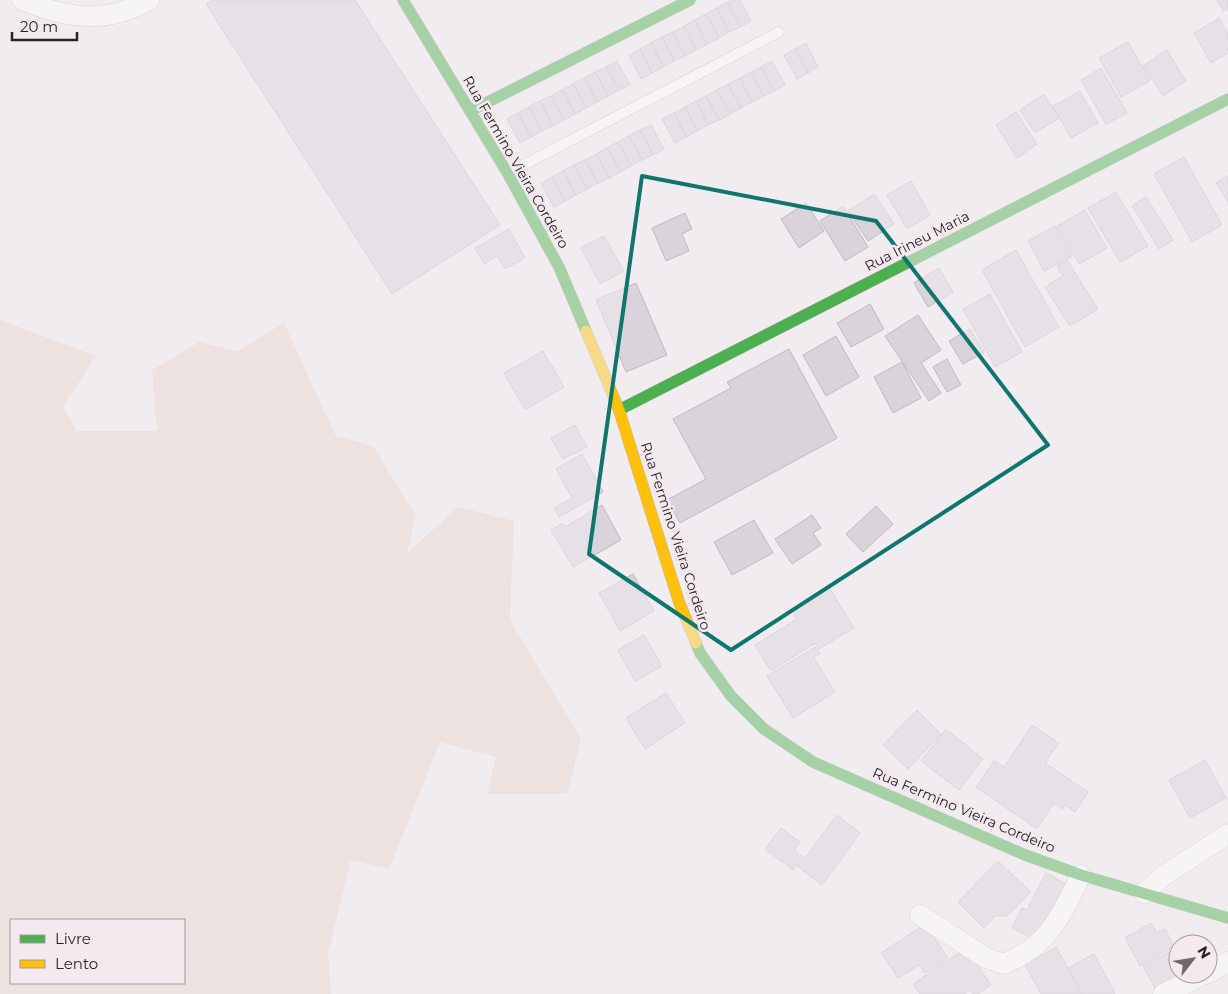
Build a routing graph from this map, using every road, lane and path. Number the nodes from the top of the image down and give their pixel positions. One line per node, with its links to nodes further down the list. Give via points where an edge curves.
1 (22, 0): 2 (street, via 49,11 82,17 116,13)
2 (149, 0)
3 (404, 0): 7 (street, Rua Fermino Vieira Cordeiro)
4 (690, 0): 7 (street)
5 (779, 32): 8 (lane)
6 (1228, 99): 9 (street, Rua Irineu Maria)
7 (470, 111): 8 (street, Rua Fermino Vieira Cordeiro)
8 (508, 174): 9 (street, Rua Fermino Vieira Cordeiro, via 559,266)
9 (619, 410): 11 (street, Rua Fermino Vieira Cordeiro, via 680,602 700,653 738,703 764,729 813,762 1025,855)
10 (1228, 834): 12 (street, via 1163,876)
11 (1081, 875): 12 (street, Rua Fermino Vieira Cordeiro); 13 (street, via 1044,940 1004,964 986,958)
12 (1144, 893): 14 (street, Rua Fermino Vieira Cordeiro)
13 (920, 916)
14 (1228, 918)
15 (1184, 984): 16 (street)
16 (1163, 994)

